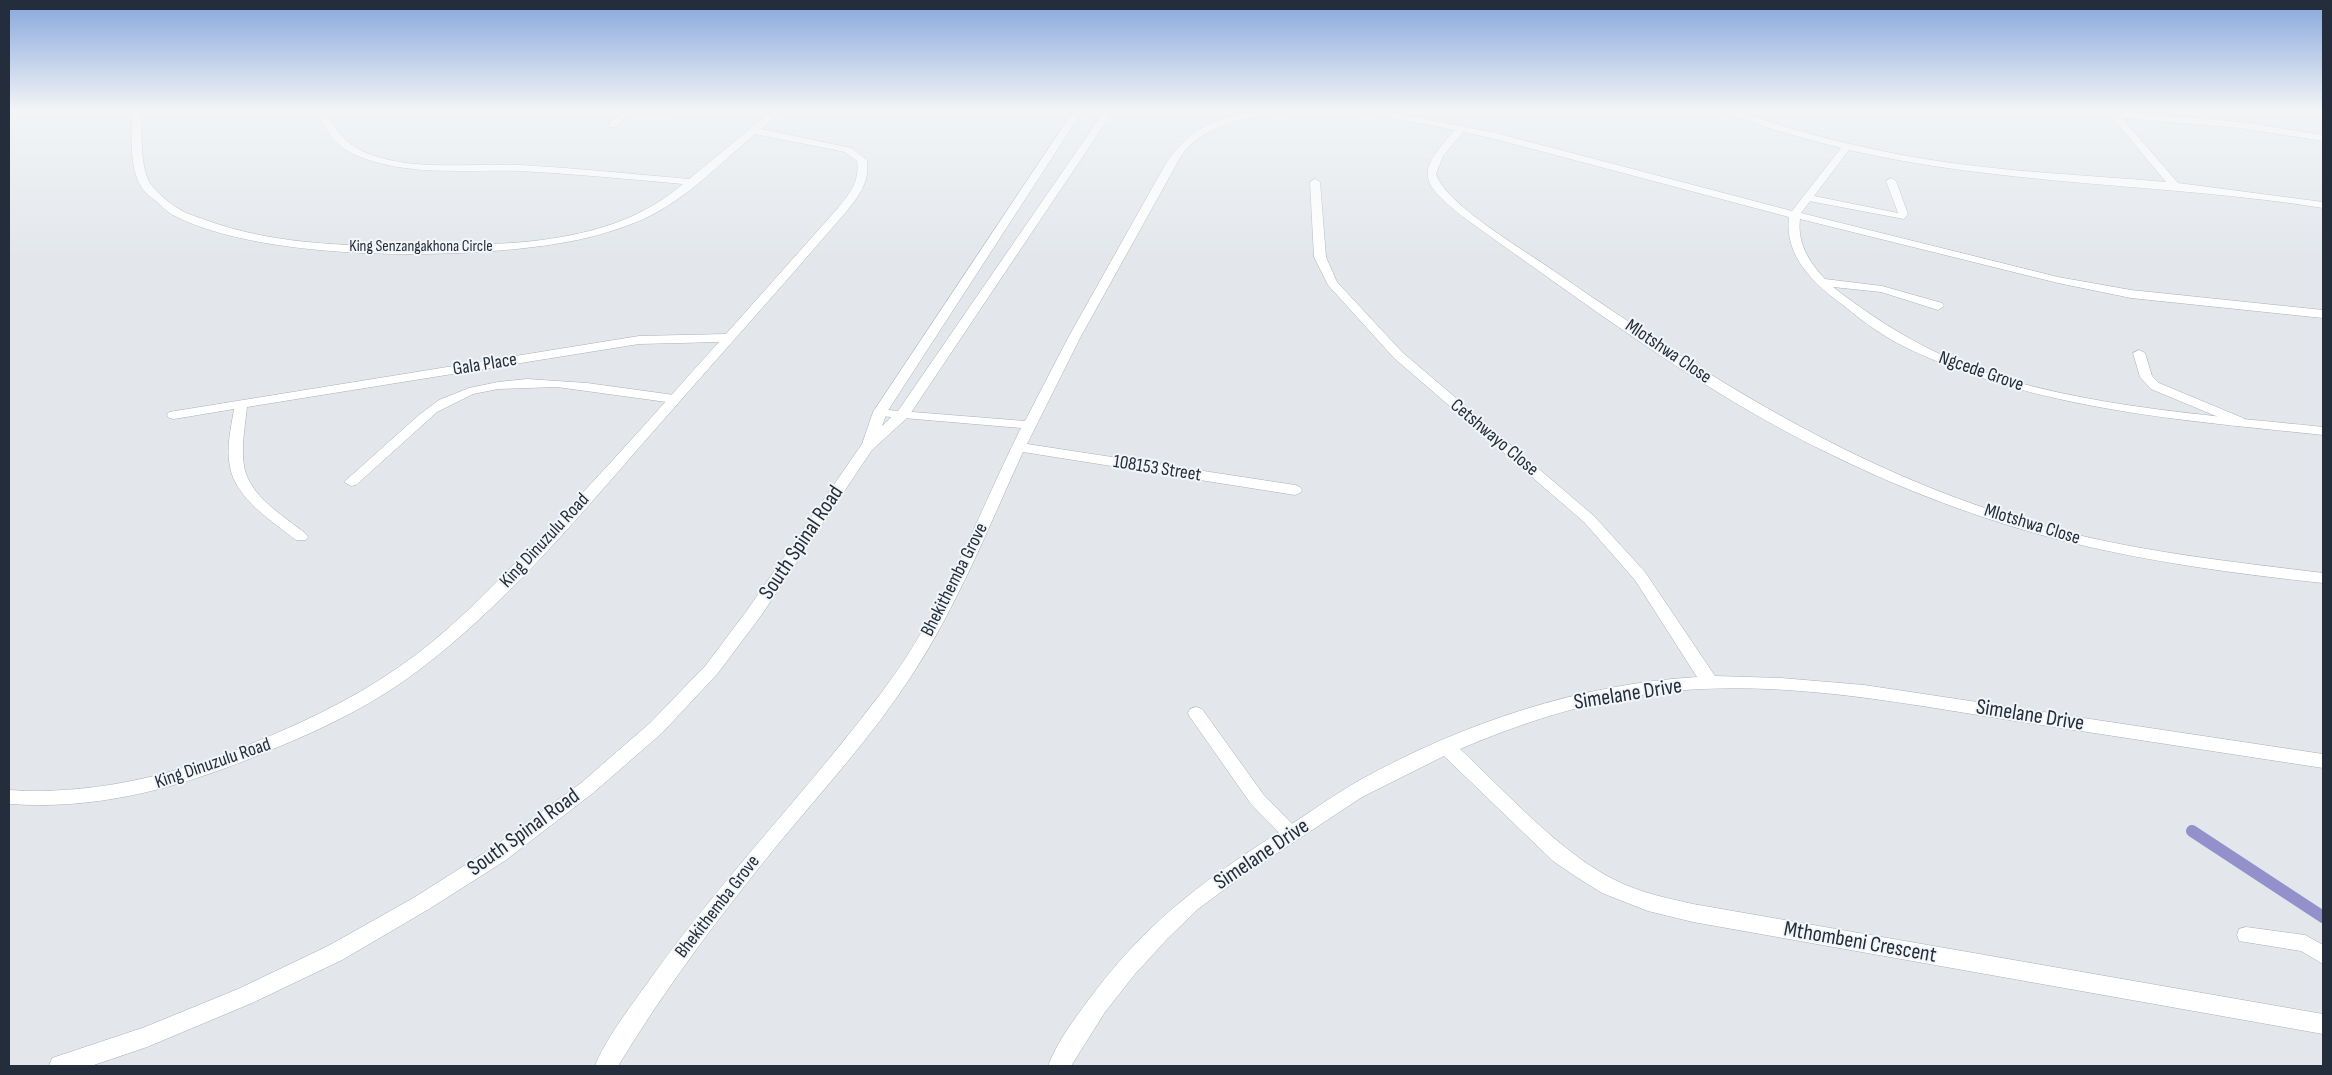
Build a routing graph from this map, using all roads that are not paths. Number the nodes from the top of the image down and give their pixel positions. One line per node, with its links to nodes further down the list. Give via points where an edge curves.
1 (139, 160): 14 (street, King Senzangakhona Circle, via 140,174 147,188 163,203 189,219 253,237 376,249 491,248 562,240 632,221 656,210)
2 (384, 160): 14 (street)
3 (719, 160): 14 (street, King Senzangakhona Circle)
4 (862, 160): 23 (street, King Dinuzulu Road, via 865,173 860,186)
5 (1045, 160): 27 (street, South Spinal Road)
6 (1075, 160): 28 (street, South Spinal Road)
7 (1173, 160): 31 (street, Bhekithemba Grove)
8 (1436, 160): 38 (street, Mlotshwa Close, via 1430,178 1435,187 1467,215 1698,373 1764,414 1886,475 1944,498 2086,542 2207,563)
9 (1585, 160): 19 (street)
10 (1836, 160): 17 (street)
11 (1926, 160): 16 (street)
12 (2153, 160): 16 (street)
13 (1891, 181): 17 (lane, via 1903,214 1901,217)
14 (692, 182)
15 (1314, 182): 39 (street, Cetshwayo Close, via 1320,257 1332,282 1398,355 1589,519 1613,544 1640,576)
16 (2175, 186): 18 (street, via 2244,192)
17 (1808, 198): 19 (street)
18 (2323, 205)
19 (1795, 215): 20 (street, Ngcede Grove, via 1796,244 1801,257); 22 (street, via 2098,288)
20 (1821, 282): 21 (street, via 1882,289); 30 (street, Ngcede Grove, via 1851,309 1885,332 1946,361 2002,381 2094,403)
21 (1938, 306)
22 (2323, 314)
23 (729, 338): 25 (street, King Dinuzulu Road); 26 (street, Gala Place, via 639,340)
24 (2139, 353): 30 (lane, via 2146,377 2155,386)
25 (674, 399): 35 (lane, via 548,383 525,382 481,388 435,408); 43 (street, King Dinuzulu Road, via 545,543 460,626 396,678 306,729 178,779 89,797)
26 (241, 405): 29 (street, Gala Place); 37 (street, via 237,467 242,482 251,494)
27 (880, 412): 28 (street); 33 (street, South Spinal Road)
28 (903, 414): 31 (street); 33 (street, South Spinal Road)
29 (174, 415)
30 (2239, 421): 32 (street, Ngcede Grove)
31 (1029, 425): 34 (street, Bhekithemba Grove)
32 (2323, 432)
33 (867, 447): 48 (street, South Spinal Road, via 712,669 656,728 587,788 499,854 335,953 245,996 156,1033)
34 (1019, 447): 36 (street, 108153 Street); 49 (street, Bhekithemba Grove, via 958,582 904,674 876,713 724,896 651,995)
35 (351, 482)
36 (1294, 490)
37 (301, 537)
38 (2323, 578)
39 (1710, 683): 41 (street, Simelane Drive, via 1642,688 1562,705 1509,721); 42 (street, Simelane Drive, via 1790,683 1864,691)
40 (1196, 713): 44 (lane, via 1257,799)
41 (1448, 748): 44 (street, Simelane Drive, via 1375,781); 47 (street, Mthombeni Crescent, via 1560,855 1609,886 1648,902 1693,913)
42 (2323, 761)
43 (9, 797)
44 (1291, 834): 50 (street, Simelane Drive, via 1244,864 1179,914 1127,966 1078,1030)
45 (2246, 934): 46 (lane, via 2306,943)
46 (2323, 956)
47 (2323, 1025)
48 (60, 1066)
49 (606, 1066)
50 (1059, 1066)

